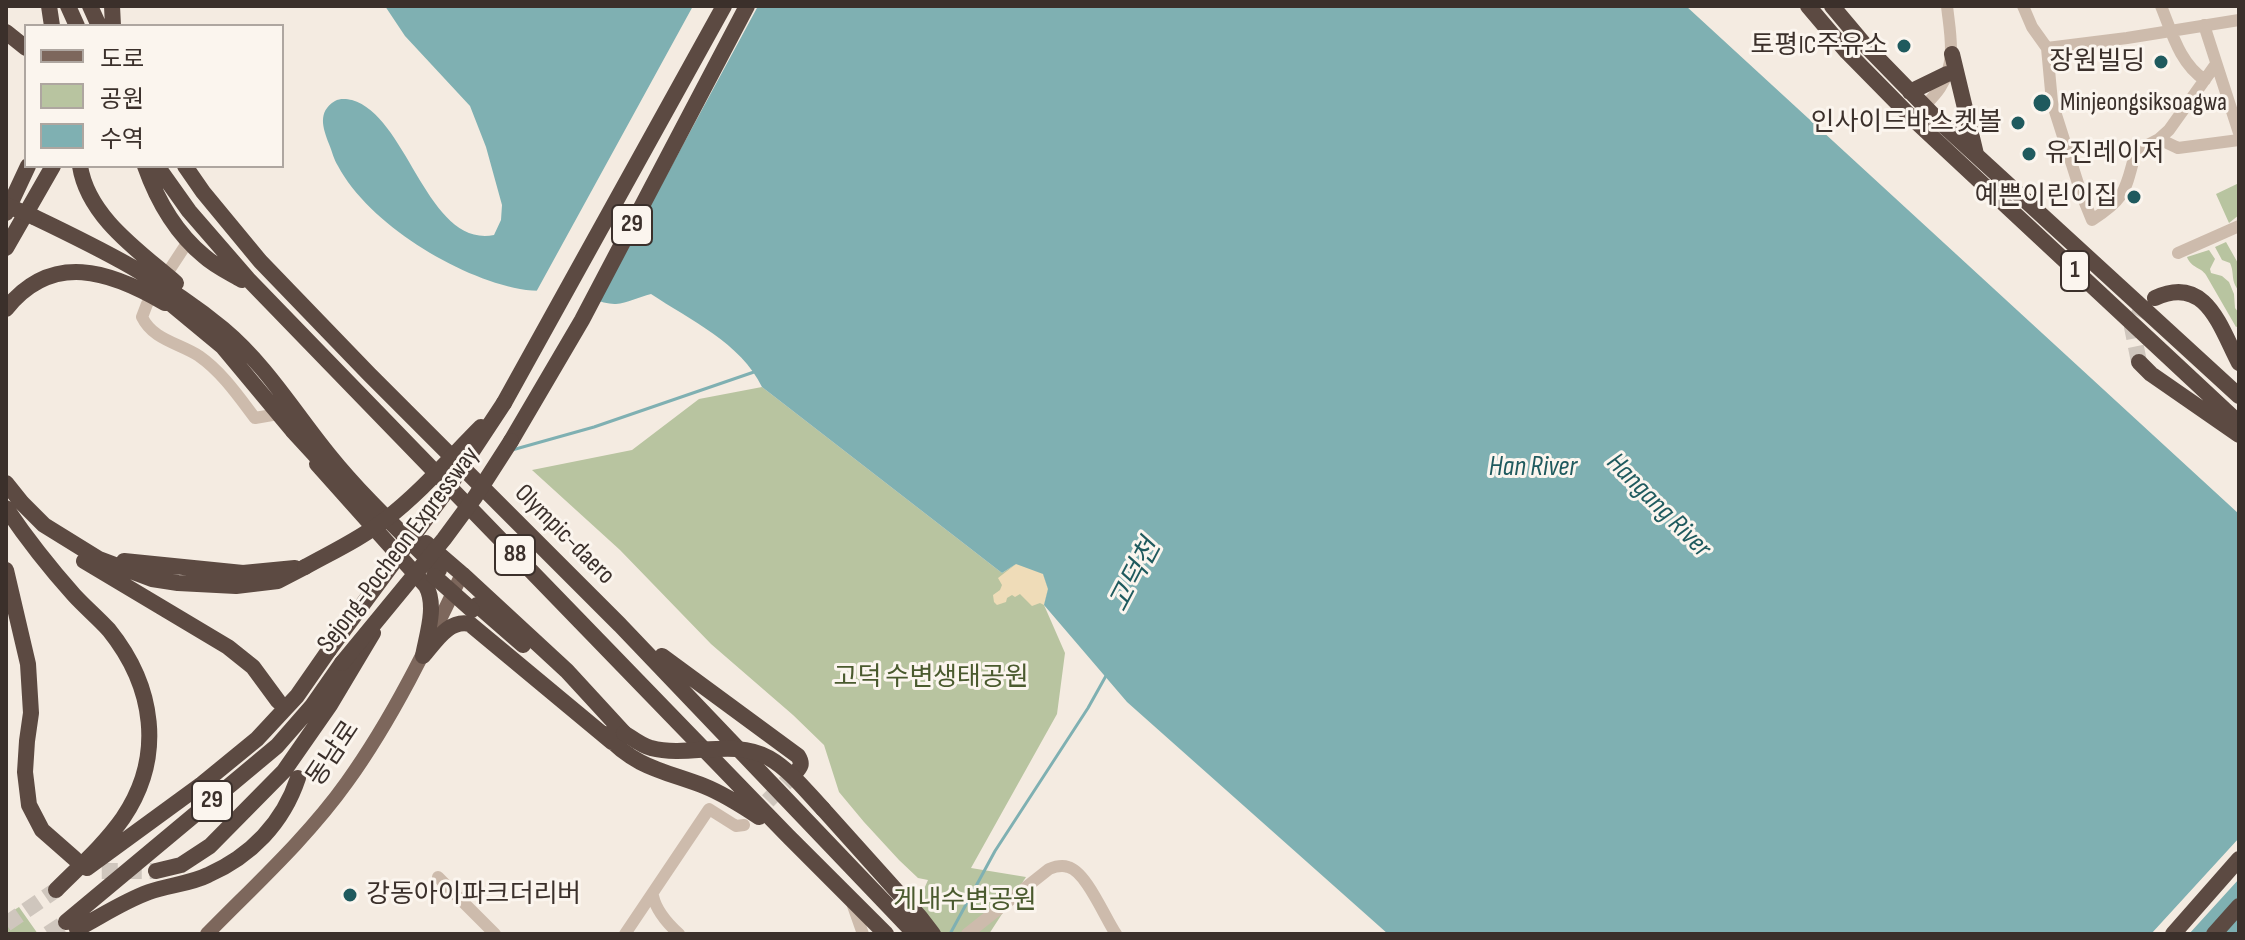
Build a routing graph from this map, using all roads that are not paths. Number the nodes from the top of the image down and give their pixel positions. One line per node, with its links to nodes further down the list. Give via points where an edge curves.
1 (724, 6): 45 (highway, Sejong-Pocheon Expressway / 29)
2 (747, 6): 59 (highway, Sejong-Pocheon Expressway / 29, bridge, via 543,389 475,497 391,601)
3 (1808, 6): 19 (highway, 1, via 1847,52)
4 (1832, 6): 18 (highway, 1)
5 (1947, 6): 14 (street)
6 (2023, 6): 13 (street)
7 (2161, 6): 10 (street)
8 (2239, 20): 9 (street)
9 (2204, 25): 10 (street); 15 (street)
10 (2171, 30): 13 (street); 17 (street, via 2190,68)
11 (6, 32): 12 (highway)
12 (24, 46)
13 (2047, 48): 21 (street, via 2052,102 2092,220 2120,197 2136,151)
14 (1952, 54): 16 (street); 23 (highway)
15 (2216, 64): 17 (street); 20 (street)
16 (1947, 74): 18 (highway); 19 (street)
17 (2205, 80): 21 (street)
18 (1910, 92): 19 (highway, 1)
19 (1918, 113): 23 (highway, 1); 47 (highway, 1)
20 (2239, 133)
21 (2159, 139): 22 (street, via 2175,148)
22 (2239, 140)
23 (1976, 155): 44 (highway, 1)
24 (27, 168): 31 (highway)
25 (52, 168): 35 (highway)
26 (81, 168): 41 (highway, via 104,217)
27 (146, 168): 34 (highway, via 159,200)
28 (158, 168): 37 (highway, Olympic-daero / 88)
29 (186, 168): 56 (highway, Olympic-daero / 88, via 271,273)
30 (6, 205): 32 (highway, bridge)
31 (6, 214): 32 (highway)
32 (32, 221): 39 (highway, via 117,266); 41 (highway, via 132,265)
33 (2239, 226): 36 (street)
34 (189, 240): 37 (highway, via 205,257); 46 (street, via 147,304 142,317 146,326 199,356 255,418)
35 (6, 248)
36 (2178, 253)
37 (259, 290): 65 (highway, Olympic-daero / 88)
38 (2155, 298): 43 (highway, via 2174,291 2199,297 2214,313)
39 (176, 308): 40 (highway, via 118,278 62,272 34,282); 46 (highway, via 222,346)
40 (6, 309)
41 (223, 329): 48 (highway, via 255,360)
42 (2139, 362): 49 (highway)
43 (2239, 363)
44 (2239, 396)
45 (504, 403): 51 (highway, Sejong-Pocheon Expressway / 29, bridge, via 297,696 257,739 56,890 123,817 144,768 150,729 138,674 125,651); 52 (highway, bridge, via 384,521 278,581 236,586 152,579 99,559)
46 (278, 414): 48 (highway)
47 (2239, 423)
48 (297, 424): 54 (highway, via 352,468 400,521); 58 (highway, via 327,477 426,586 431,599); 61 (highway, via 436,573)
49 (2239, 435)
50 (6, 483): 52 (highway)
51 (6, 508)
52 (44, 525): 60 (highway, via 76,555 228,647 253,667)
53 (6, 570): 57 (highway)
54 (462, 574): 58 (main road, 동남로); 61 (highway, via 567,671)
55 (6, 608): 57 (highway)
56 (620, 625): 62 (highway, via 794,752 801,761); 73 (highway, Olympic-daero / 88)
57 (24, 640): 66 (highway, via 31,713 25,772 29,805 42,830)
58 (423, 656): 61 (highway, via 450,627 470,624 597,731); 74 (main road, 동남로, via 346,783)
59 (346, 667): 63 (highway, Sejong-Pocheon Expressway / 29, via 277,746 71,926 147,893 207,876 244,854 284,812); 68 (highway, via 330,705 255,803 196,857)
60 (278, 701)
61 (618, 738): 65 (highway, via 652,769 729,796); 73 (highway, bridge, via 667,751 749,751 768,758 823,809)
62 (794, 774)
63 (298, 778)
64 (744, 825): 70 (street, via 736,826 709,809)
65 (787, 835): 71 (highway, Olympic-daero / 88)
66 (75, 859)
67 (2239, 859): 83 (highway)
68 (156, 871)
69 (438, 877): 75 (street)
70 (653, 896): 76 (street); 77 (street)
71 (850, 897): 78 (street); 79 (highway, Olympic-daero / 88)
72 (2239, 906): 84 (highway)
73 (916, 927): 80 (highway)
74 (207, 934)
75 (495, 934)
76 (625, 934)
77 (679, 934)
78 (863, 934)
79 (886, 934)
80 (933, 934)
81 (967, 934): 82 (street, via 1049,869 1068,867 1085,881)
82 (1116, 934)
83 (2173, 934)
84 (2214, 934)

